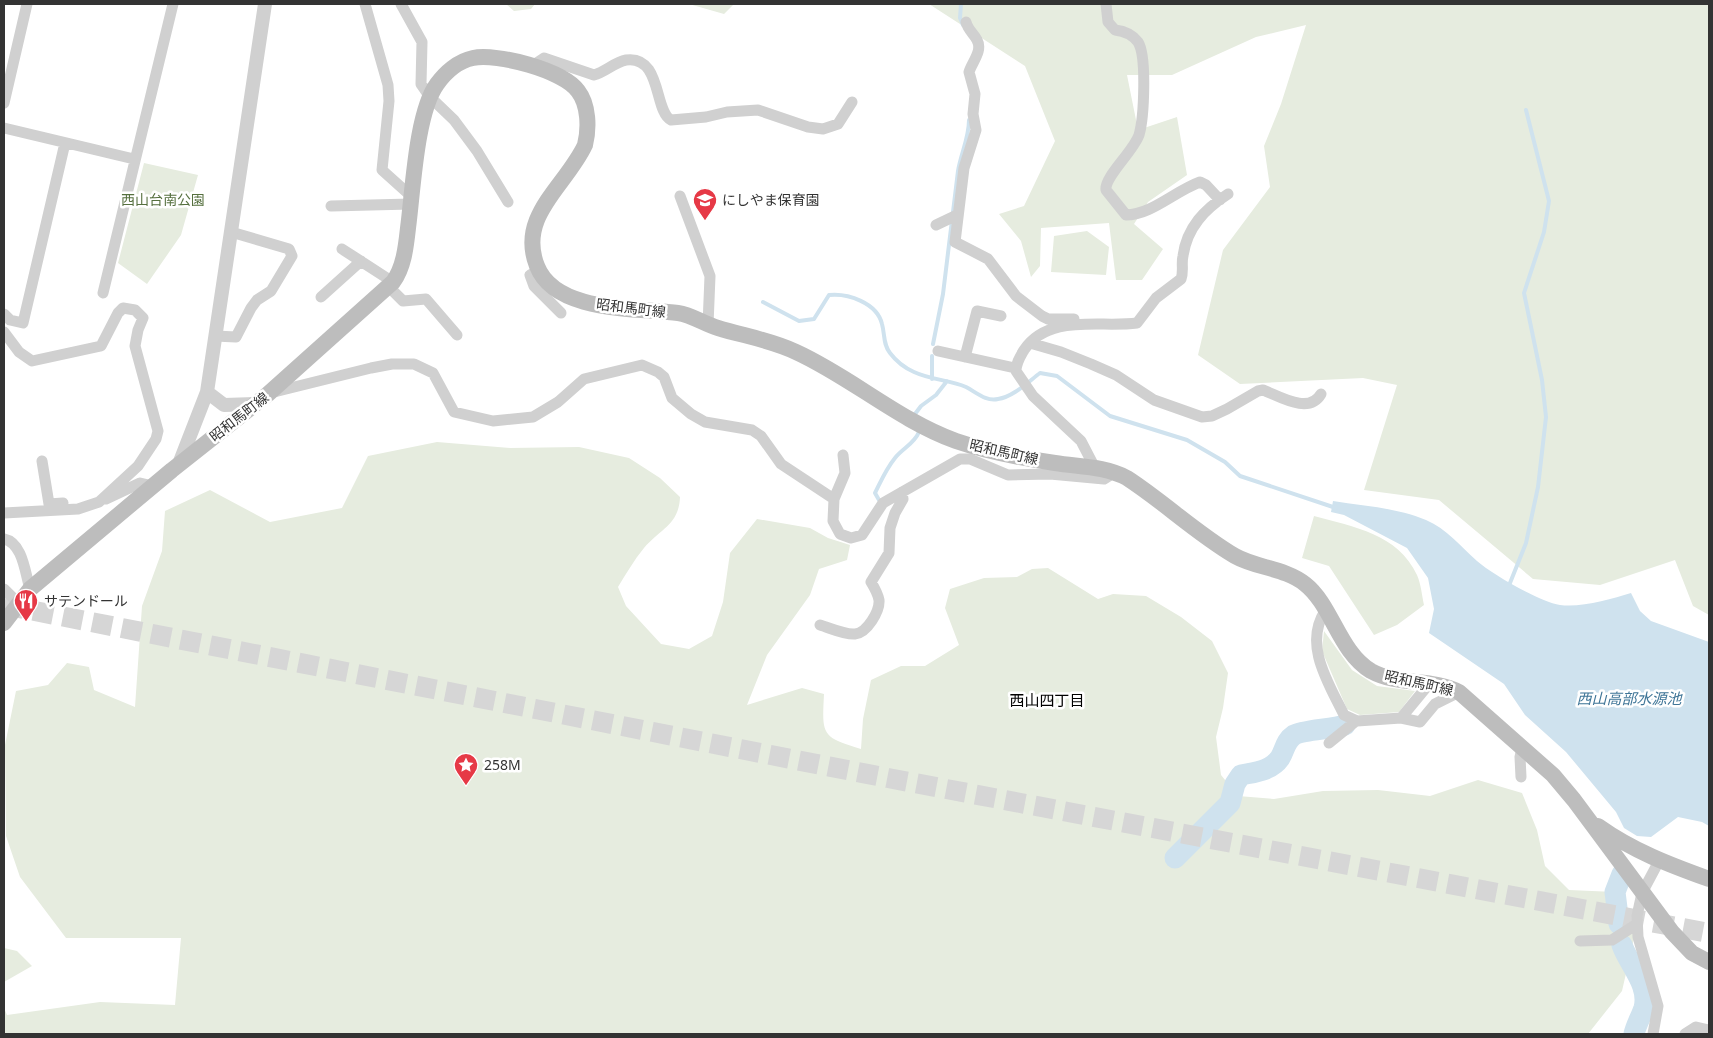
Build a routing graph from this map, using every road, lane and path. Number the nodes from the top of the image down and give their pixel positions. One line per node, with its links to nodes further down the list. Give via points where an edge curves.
1 (28, 4): 11 (street)
2 (173, 4): 14 (street)
3 (265, 4): 21 (street)
4 (365, 4): 16 (street, via 388,85 382,170)
5 (401, 4): 9 (street, via 422,42 421,84)
6 (1106, 4): 31 (street, via 1108,22 1115,30 1125,31 1138,43 1143,58 1139,134 1130,154 1111,173 1105,185 1110,195 1126,215 1148,211 1179,190 1200,182 1224,197 1205,210 1192,227 1182,256 1181,279 1156,298 1137,323 1107,326)
7 (966, 22): 19 (street, via 979,47 970,72 976,94 973,114 976,130 964,168)
8 (532, 66): 9 (main road, 昭和馬町線, via 473,58 460,63 442,77); 10 (street, via 544,58 594,75 626,60 638,62 652,76 664,115 671,120 758,110 823,130 838,124); 24 (main road, 昭和馬町線, via 554,72 578,89 584,102 587,126 581,152 535,220 532,242)
9 (430, 97): 16 (main road, 昭和馬町線); 17 (street, via 454,120)
10 (852, 102)
11 (4, 103)
12 (4, 128): 13 (street)
13 (65, 143): 14 (street); 29 (street, via 23,323 10,320)
14 (134, 159): 26 (street)
15 (680, 196): 32 (street, via 710,276)
16 (412, 200): 18 (street); 25 (main road, 昭和馬町線, via 401,268)
17 (508, 202)
18 (331, 206)
19 (957, 215): 20 (street); 31 (street, via 955,242 988,259 1008,287 1028,305 1048,319)
20 (941, 222)
21 (231, 232): 35 (street); 35 (street, via 289,249 292,256 271,291 251,308 236,337)
22 (342, 249): 23 (street)
23 (361, 261): 25 (street); 27 (street)
24 (539, 270): 28 (street, via 530,274 534,286); 32 (main road, 昭和馬町線, via 550,283 573,298 602,306 685,314)
25 (391, 284): 34 (street, via 403,301 426,299); 42 (main road, 昭和馬町線)
26 (103, 293)
27 (322, 296)
28 (561, 313)
29 (4, 314)
30 (1001, 316): 38 (street, via 977,311)
31 (1092, 323): 36 (street, via 1065,325 1036,337)
32 (708, 325): 46 (main road, 昭和馬町線, via 753,336 796,352 919,423 955,440 994,452)
33 (4, 332): 51 (street, via 19,352 32,361 101,346 123,308 142,315 135,346 157,422 156,439 138,466)
34 (456, 335)
35 (215, 336): 40 (street)
36 (1030, 343): 39 (street); 41 (street, via 1091,364 1116,375 1154,400 1202,417 1227,410 1263,390 1295,404 1314,401)
37 (938, 351): 38 (street)
38 (965, 357): 39 (street)
39 (1016, 368): 46 (street, via 1052,417 1081,441)
40 (207, 392): 42 (street, via 224,405); 45 (street)
41 (1321, 394)
42 (262, 399): 45 (main road, 昭和馬町線); 50 (street, via 371,368 414,364 433,373 454,412 493,421 508,420 542,413 584,379 642,365 664,377 672,398 690,414 705,422 752,430 762,436 781,464)
43 (843, 456): 50 (street, via 844,473)
44 (42, 461): 52 (street, via 49,504 67,502)
45 (179, 464): 48 (main road, 昭和馬町線)
46 (1095, 468): 47 (main road, 昭和馬町線)
47 (1115, 472): 49 (street, via 1104,479 1050,474 1008,475 970,459 960,459); 58 (main road, 昭和馬町線, via 1150,493 1236,557 1301,581 1309,587)
48 (152, 486): 51 (street, via 140,483); 56 (main road, 昭和馬町線)
49 (902, 492): 50 (street, via 883,503 862,535 851,538 840,534 833,521); 60 (street, via 903,499 890,528 889,553 871,582 879,608 873,618 862,632 854,634)
50 (834, 498)
51 (99, 502): 52 (street)
52 (70, 509): 53 (street)
53 (4, 513)
54 (4, 539): 56 (street, via 18,550)
55 (4, 588): 57 (street)
56 (30, 589): 57 (main road, 昭和馬町線)
57 (18, 603): 59 (main road, 昭和馬町線)
58 (1325, 612): 61 (main road, 昭和馬町線, via 1357,660 1371,671 1397,680); 64 (street, via 1319,620 1317,654 1344,715)
59 (4, 623)
60 (820, 625)
61 (1429, 684): 62 (main road, 昭和馬町線, via 1451,687); 63 (street)
62 (1459, 692): 63 (street, via 1435,704 1420,722); 66 (main road, 昭和馬町線)
63 (1401, 718): 64 (street)
64 (1356, 721): 65 (street)
65 (1329, 743)
66 (1522, 748): 67 (street); 68 (main road, 昭和馬町線, via 1553,775)
67 (1521, 777)
68 (1588, 819): 69 (main road, 昭和馬町線); 71 (main road, 昭和馬町線)
69 (1658, 861): 70 (main road, 昭和馬町線); 71 (street)
70 (1709, 879)
71 (1642, 892): 72 (street); 74 (main road, 昭和馬町線, via 1680,942)
72 (1637, 924): 73 (street, via 1612,940); 78 (street, via 1658,1006)
73 (1580, 941)
74 (1709, 962)
75 (1709, 1025): 76 (street)
76 (1696, 1027): 77 (street); 79 (street)
77 (1709, 1030)
78 (1653, 1034)
79 (1685, 1034)

